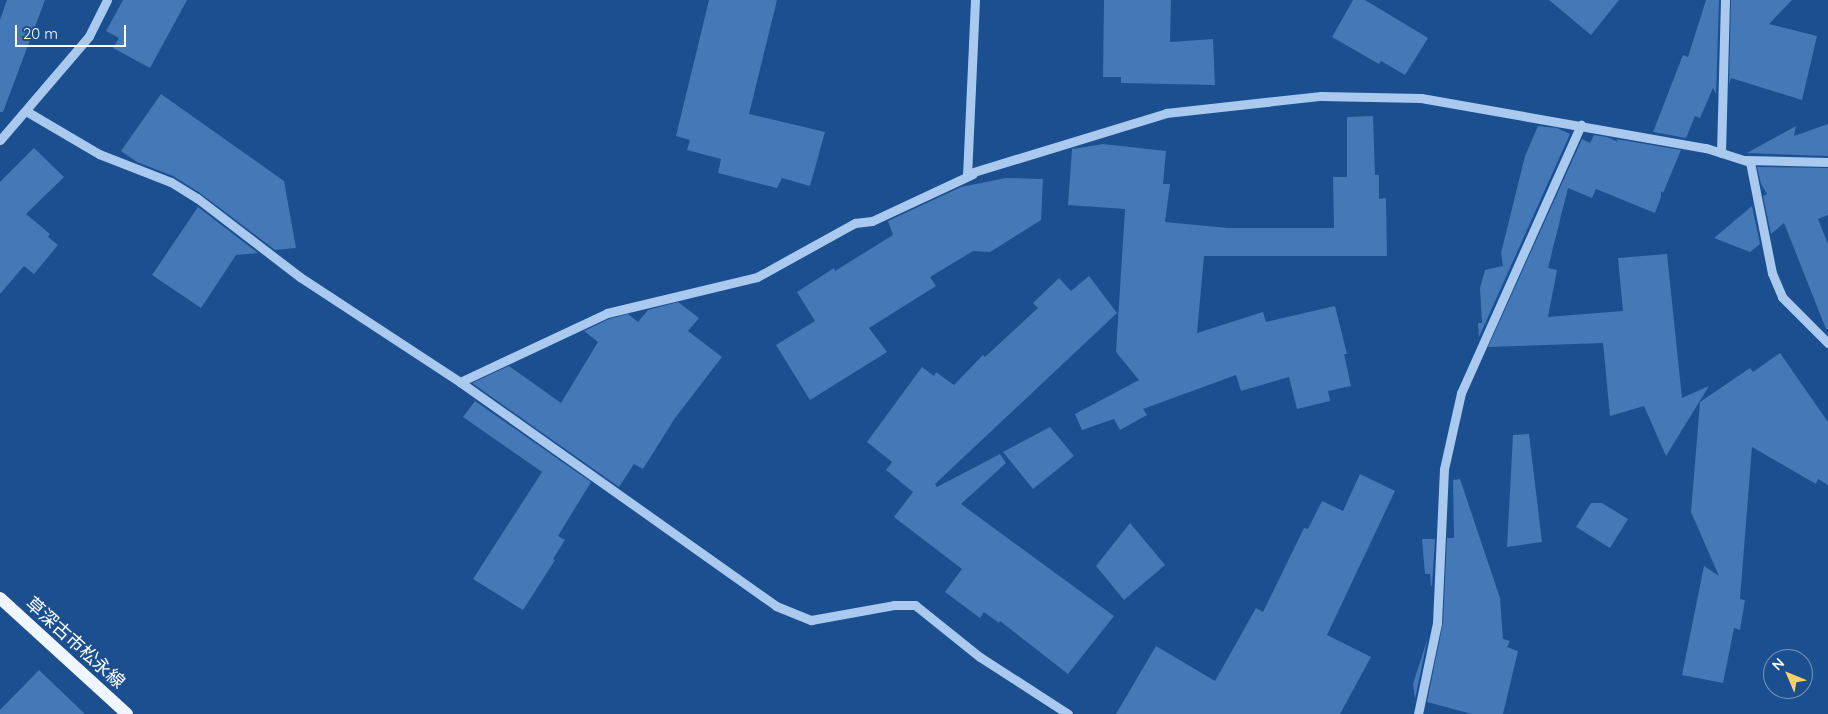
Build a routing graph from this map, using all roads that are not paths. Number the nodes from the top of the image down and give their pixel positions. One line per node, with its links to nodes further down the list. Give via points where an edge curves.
1 (107, 0): 4 (street, via 89,36)
2 (975, 0): 10 (street, via 967,174)
3 (1725, 0): 7 (street)
4 (26, 111): 6 (street); 12 (street, via 99,154 170,182 197,198 300,277)
5 (1581, 125): 7 (street); 10 (street, via 1421,98 1321,96 1166,113); 16 (street, via 1461,393 1444,469 1436,623)
6 (0, 140)
7 (1721, 152): 8 (street)
8 (1742, 160): 9 (street); 11 (street, via 1750,162 1772,273 1782,297)
9 (1828, 162)
10 (980, 172): 12 (street, via 872,221 855,223 757,277 607,314)
11 (1828, 343)
12 (460, 382): 15 (street, via 776,606 811,620 894,605 915,605 980,658)
13 (0, 598): 14 (main road, 草深古市松永線)
14 (127, 714)
15 (1068, 714)
16 (1418, 714)

